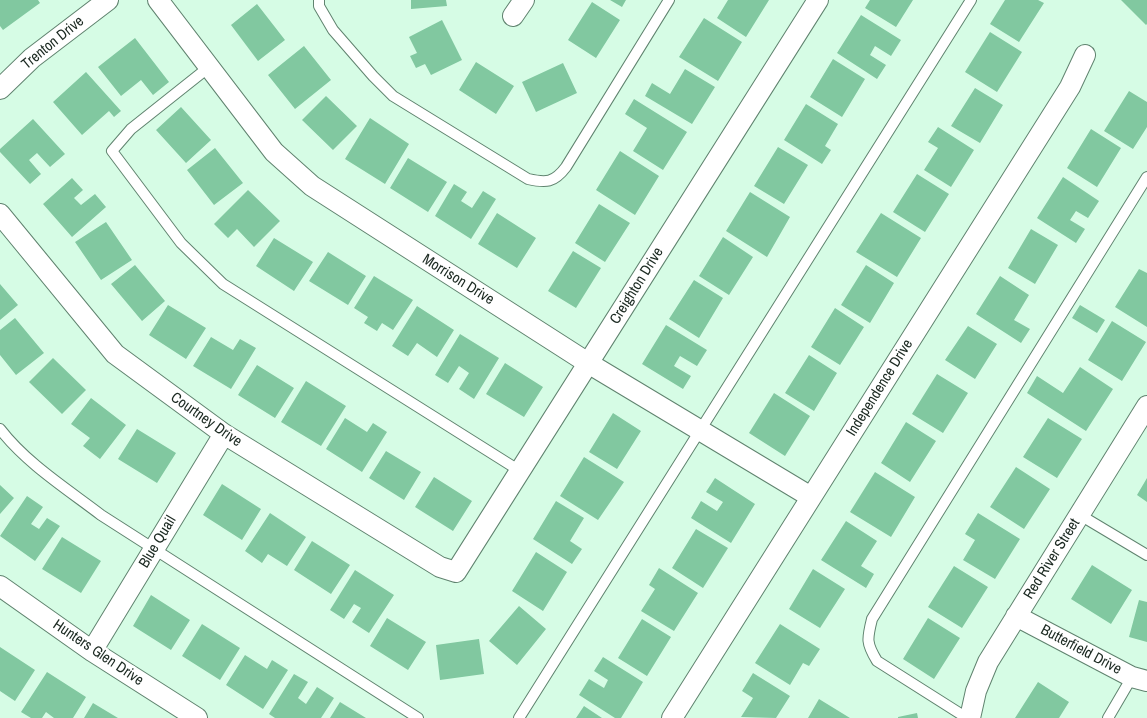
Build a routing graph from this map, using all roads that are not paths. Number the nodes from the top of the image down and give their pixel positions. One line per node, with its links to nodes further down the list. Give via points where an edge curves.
1 (108, 0): 9 (street, Trenton Drive, via 32,58)
2 (158, 0): 8 (street, Morrison Drive)
3 (319, 0): 4 (lane, via 333,30 393,96 528,179 546,183 557,179 566,167)
4 (669, 0)
5 (818, 0): 12 (street, Creighton Drive)
6 (971, 0): 15 (lane)
7 (1085, 56): 18 (street, Independence Drive, via 1070,87)
8 (209, 67): 12 (street, Morrison Drive, via 274,152 312,186); 17 (lane, via 131,129 112,151 136,185 181,243 223,284)
9 (0, 89)
10 (1147, 178): 31 (lane, via 872,619 867,638 877,661)
11 (0, 214): 16 (street, Courtney Drive, via 115,354)
12 (588, 363): 15 (street, Morrison Drive); 17 (street, Creighton Drive)
13 (1147, 406): 19 (street, Red River Street)
14 (0, 429): 20 (lane, via 9,441 65,488)
15 (700, 430): 18 (street, Morrison Drive); 29 (lane)
16 (224, 434): 20 (street, Blue Quail); 22 (street, Courtney Drive, via 440,567)
17 (520, 471): 22 (street, Creighton Drive)
18 (812, 497): 30 (street, Independence Drive)
19 (1080, 515): 21 (lane); 24 (street, Red River Street)
20 (154, 549): 25 (street, Blue Quail); 28 (lane)
21 (1147, 555)
22 (456, 572)
23 (0, 586): 25 (street, Hunters Glen Drive)
24 (1016, 616): 26 (street, Butterfield Drive); 31 (street, Red River Street, via 988,662)
25 (92, 651): 27 (street, Hunters Glen Drive)
26 (1140, 679): 32 (lane)
27 (197, 718)
28 (418, 718)
29 (519, 718)
30 (672, 718)
31 (968, 718)
32 (1108, 718)

